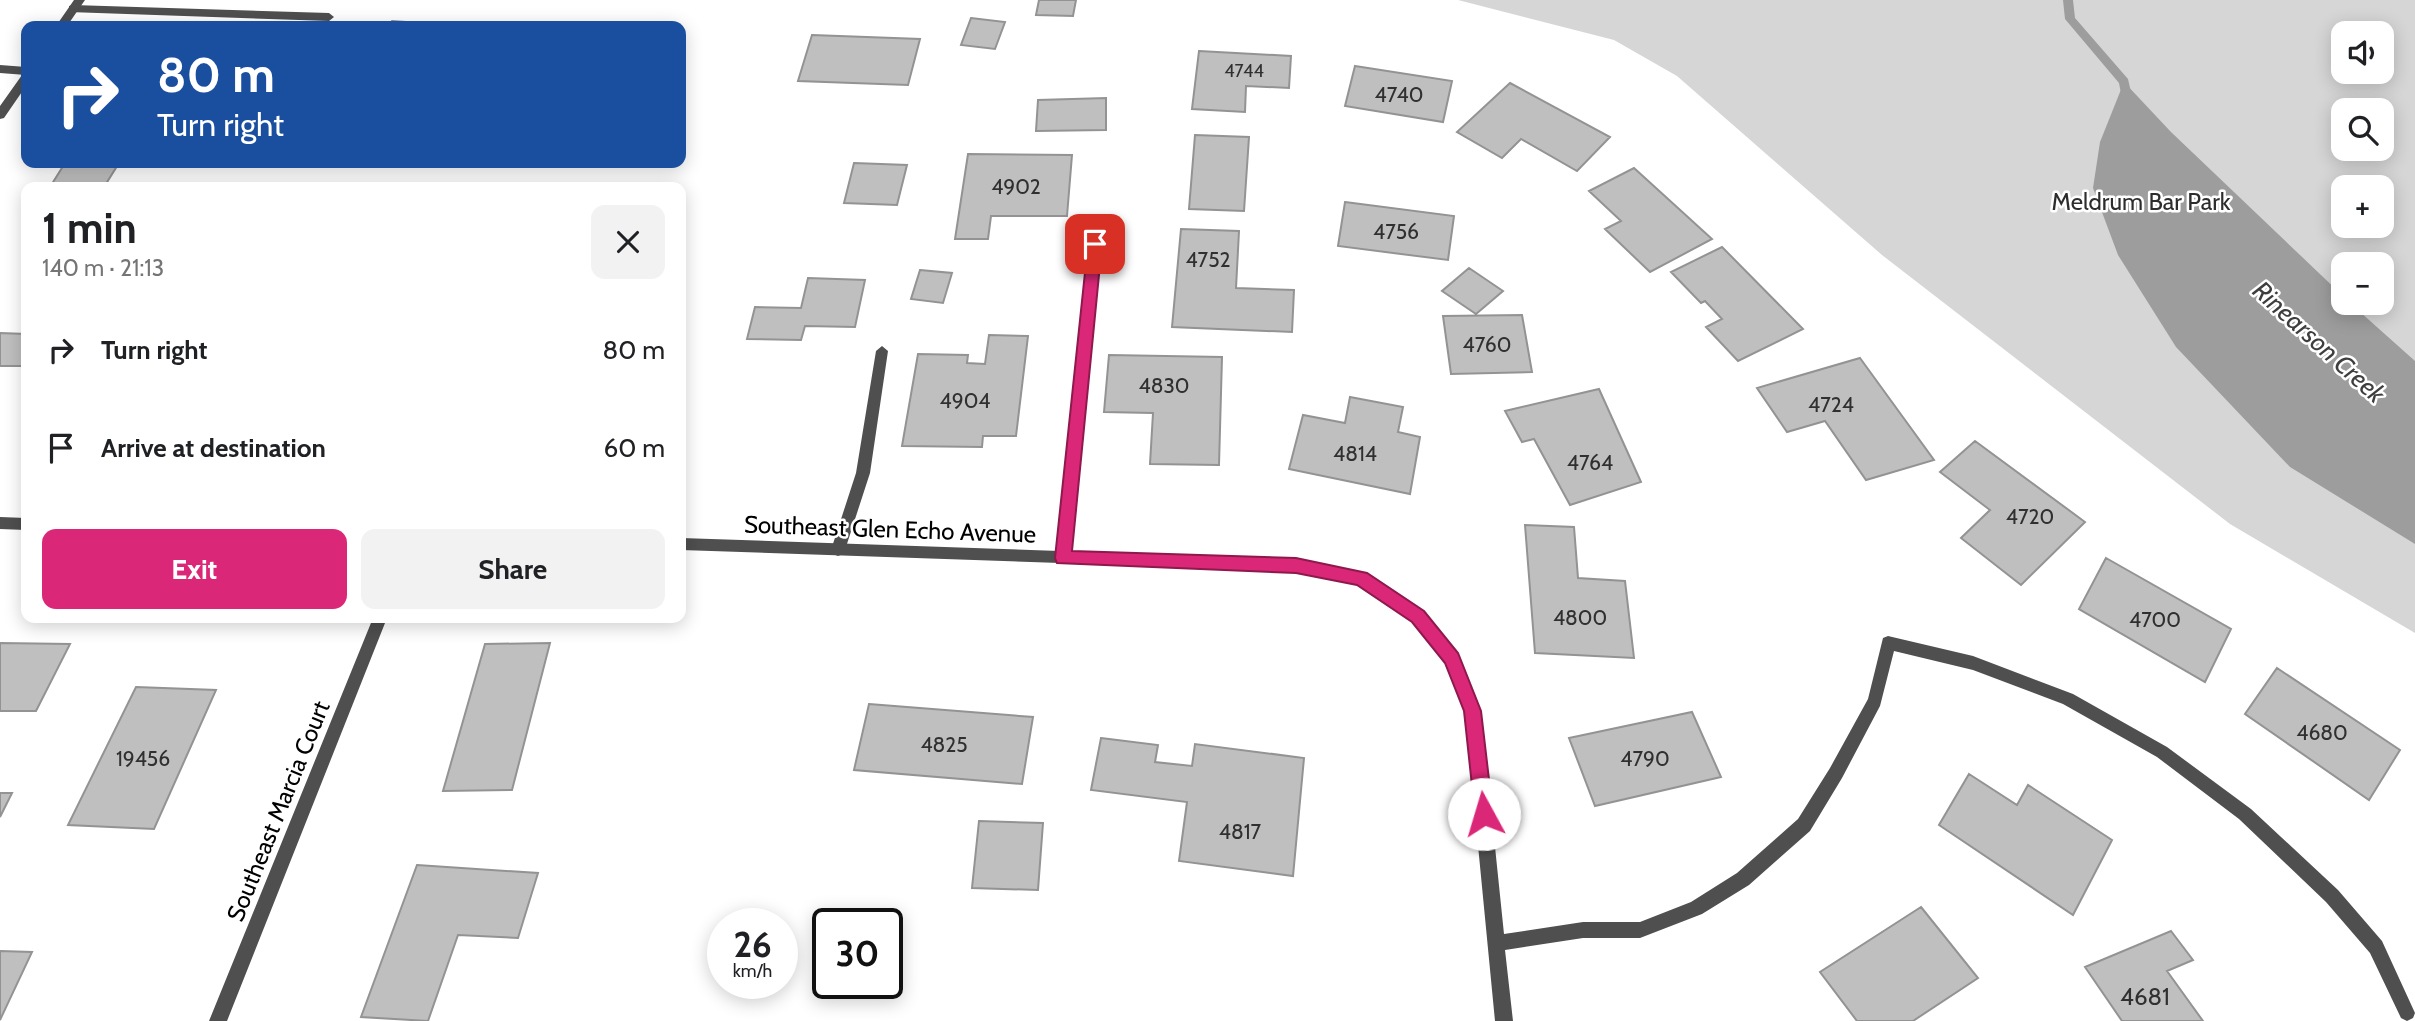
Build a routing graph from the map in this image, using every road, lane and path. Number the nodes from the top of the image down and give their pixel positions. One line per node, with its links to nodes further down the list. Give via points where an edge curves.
1 (76, 4): 2 (street); 3 (street)
2 (329, 17)
3 (64, 21)
4 (0, 69): 5 (street)
5 (21, 71)
6 (21, 85): 7 (street)
7 (0, 115)
8 (1095, 244): 14 (street)
9 (881, 351): 13 (street, via 863,473)
10 (0, 523): 11 (street)
11 (21, 524)
12 (686, 544): 13 (street, Southeast Glen Echo Avenue)
13 (838, 550): 14 (street, Southeast Glen Echo Avenue)
14 (1063, 558): 16 (street, Southeast Glen Echo Avenue, via 1296,565 1361,578 1418,616 1452,658 1473,711)
15 (378, 623): 18 (street, Southeast Marcia Court)
16 (1498, 943): 17 (street, via 1583,930 1640,930 1696,908 1744,879 1804,824 1836,773 1875,701 1888,643 1973,663 2068,699 2162,752 2245,814 2332,896 2376,947); 19 (street, Southeast Glen Echo Avenue)
17 (2407, 1012)
18 (218, 1021)
19 (1504, 1021)

